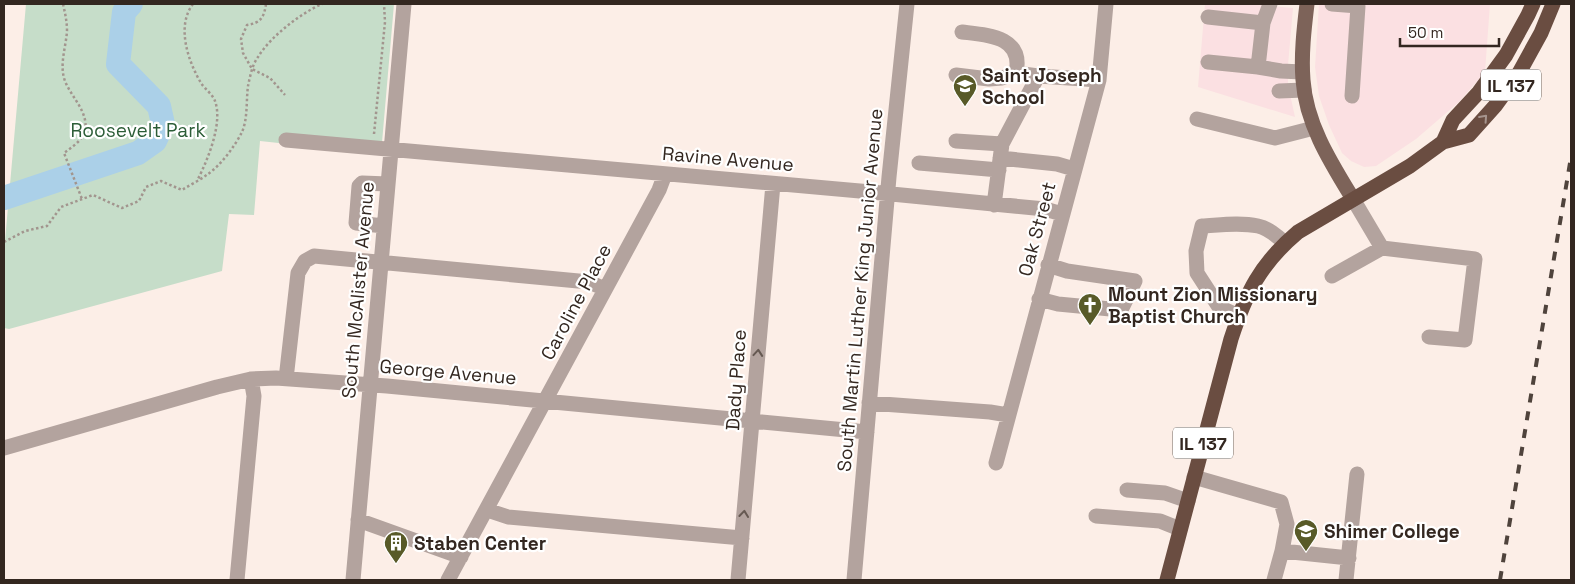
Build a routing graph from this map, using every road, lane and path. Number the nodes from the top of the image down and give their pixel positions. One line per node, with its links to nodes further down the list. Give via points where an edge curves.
1 (63, 4): 45 (path, via 67,23 63,61 65,80 86,125 81,139 64,156)
2 (193, 4): 41 (path, via 187,12 186,39 190,61 215,101 217,122)
3 (266, 4): 20 (path, via 263,16 257,23 247,25 241,39 243,53)
4 (322, 4): 20 (path, via 296,18 257,58)
5 (384, 4): 32 (path)
6 (404, 4): 36 (street, South McAlister Avenue)
7 (907, 4): 44 (street, South Martin Luther King Junior Avenue)
8 (1106, 4): 25 (street, Oak Street)
9 (1270, 4): 16 (street)
10 (1307, 4): 21 (main road)
11 (1332, 4): 29 (street, via 1358,6)
12 (1533, 4): 35 (highway, IL 137, via 1506,55 1453,120)
13 (1553, 4): 35 (highway, IL 137, one-way to 13, via 1468,135 1495,106 1530,54)
14 (1228, 11): 15 (street); 16 (street)
15 (1208, 17)
16 (1263, 22): 19 (street)
17 (962, 32): 22 (street, via 997,37 1009,44 1015,55)
18 (1208, 62): 19 (street)
19 (1258, 66): 21 (street)
20 (252, 69): 28 (path, via 270,78); 41 (path, via 242,131 218,164)
21 (1302, 72): 26 (main road)
22 (1016, 73): 23 (street, via 989,79); 24 (street)
23 (956, 75)
24 (1038, 76): 25 (street); 37 (street)
25 (1099, 80): 39 (street, Oak Street)
26 (1304, 90): 27 (street); 31 (main road)
27 (1279, 91)
28 (285, 95)
29 (1352, 96)
30 (1197, 119): 31 (street, via 1275,138)
31 (1314, 128): 46 (main road)
32 (374, 138)
33 (286, 140): 36 (street, Ravine Avenue)
34 (956, 141): 37 (street)
35 (1443, 142): 46 (highway, IL 137)
36 (391, 149): 40 (street, Ravine Avenue); 42 (street, South McAlister Avenue)
37 (1000, 157): 38 (street); 39 (street); 47 (street)
38 (919, 163)
39 (1074, 169): 48 (street, Oak Street)
40 (665, 174): 43 (street, Ravine Avenue); 56 (street, Caroline Place)
41 (198, 180): 45 (path, via 182,190 162,181 146,187 139,201 122,208 93,195)
42 (388, 184): 49 (street, South McAlister Avenue); 49 (street, via 362,183 359,186 356,223)
43 (773, 184): 44 (street, Ravine Avenue); 66 (street, Dady Place, one-way to 43)
44 (888, 194): 47 (street, Ravine Avenue); 64 (street, South Martin Luther King Junior Avenue)
45 (82, 199): 50 (path, via 61,207 47,226 25,231)
46 (1354, 199): 51 (highway, IL 137); 52 (street)
47 (994, 205): 48 (street, Ravine Avenue, via 1045,209)
48 (1062, 214): 54 (street, Oak Street)
49 (384, 226): 53 (street, South McAlister Avenue)
50 (4, 242)
51 (1284, 243): 58 (highway, IL 137, via 1263,267); 58 (street, via 1258,226 1202,226 1196,251 1197,273 1219,307)
52 (1382, 248): 55 (street); 59 (street, via 1475,259 1465,340)
53 (380, 263): 56 (street, via 589,282); 61 (street, via 318,256 305,261 296,282); 62 (street, South McAlister Avenue)
54 (1048, 266): 57 (street, Oak Street); 57 (street, via 1135,281 1120,310)
55 (1332, 276)
56 (606, 289): 63 (street, Caroline Place)
57 (1039, 299): 65 (street, Oak Street)
58 (1239, 316): 71 (highway, IL 137)
59 (1429, 337)
60 (251, 379): 61 (street, George Avenue); 68 (street, George Avenue); 82 (street, via 254,396)
61 (286, 379): 62 (street, George Avenue)
62 (370, 385): 63 (street, George Avenue); 76 (street, South McAlister Avenue)
63 (545, 401): 66 (street, George Avenue); 74 (street, Caroline Place)
64 (869, 403): 65 (street); 67 (street, South Martin Luther King Junior Avenue)
65 (1008, 415): 69 (street, Oak Street)
66 (753, 422): 67 (street, George Avenue); 78 (street, Dady Place, one-way to 66)
67 (866, 432): 86 (street, South Martin Luther King Junior Avenue)
68 (4, 448)
69 (996, 463)
70 (1357, 474): 81 (street)
71 (1194, 477): 73 (highway, IL 137); 79 (street, via 1281,502 1287,524)
72 (1127, 490): 73 (street, via 1165,493)
73 (1188, 501): 77 (highway, IL 137)
74 (488, 510): 78 (street, via 508,518); 80 (street, Caroline Place)
75 (1096, 516): 77 (street, via 1160,521)
76 (358, 520): 80 (street); 83 (street, South McAlister Avenue)
77 (1180, 529): 87 (highway, IL 137)
78 (742, 538): 85 (street, Dady Place)
79 (1282, 551): 81 (street); 88 (street)
80 (461, 557): 84 (street, Caroline Place)
81 (1349, 558): 89 (street)
82 (237, 580)
83 (353, 580)
84 (448, 580)
85 (738, 580)
86 (854, 580)
87 (1167, 580)
88 (1274, 580)
89 (1346, 580)

